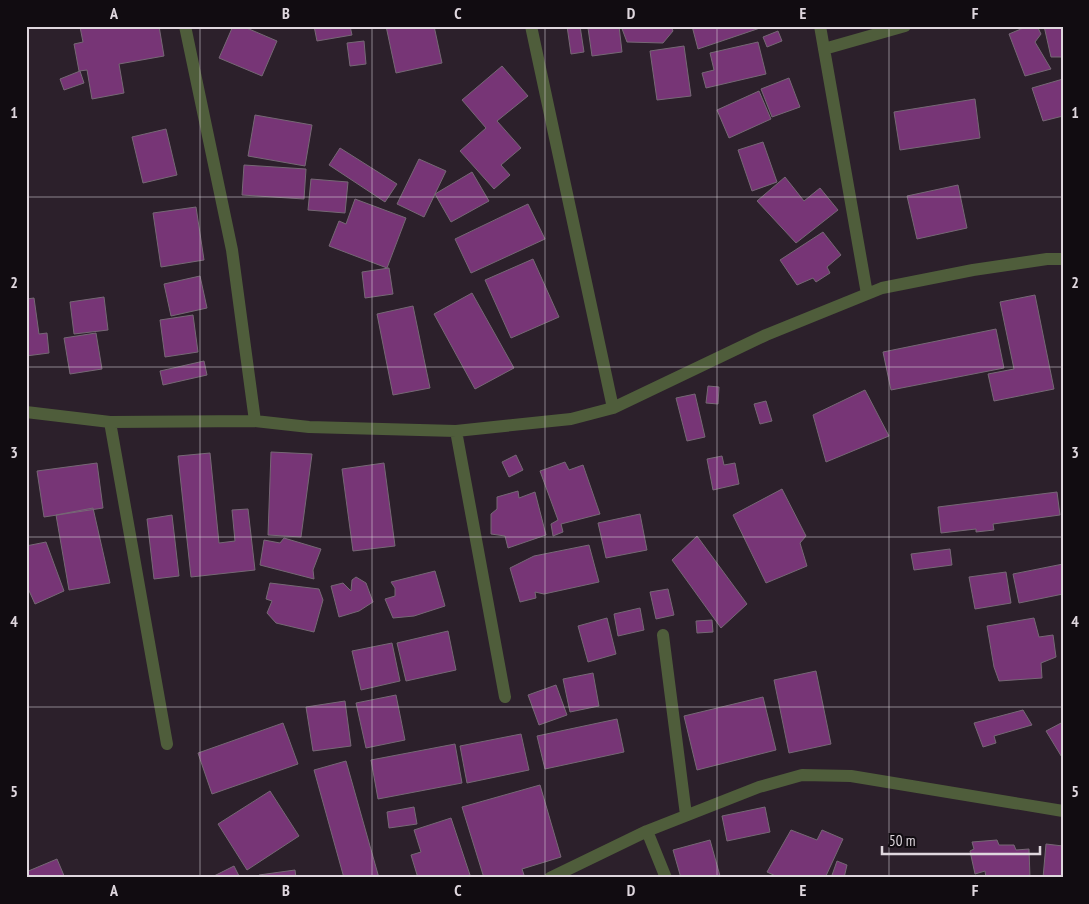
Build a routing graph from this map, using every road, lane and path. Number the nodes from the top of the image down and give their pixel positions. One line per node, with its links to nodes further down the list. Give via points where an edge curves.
1 (186, 26): 10 (street, via 232,250)
2 (531, 26): 8 (street)
3 (820, 26): 5 (street)
4 (905, 26): 5 (street)
5 (824, 48): 7 (street)
6 (1063, 260): 7 (street, via 1047,259 973,270 882,288)
7 (867, 294): 8 (street, via 766,335)
8 (613, 408): 12 (street, via 571,419)
9 (26, 412): 11 (street)
10 (254, 421): 11 (street); 12 (street, via 309,427)
11 (110, 422): 15 (street)
12 (456, 431): 14 (street)
13 (663, 635): 17 (street)
14 (505, 697)
15 (167, 744)
16 (1063, 811): 17 (street, via 851,776 802,775 759,787)
17 (686, 815): 18 (street)
18 (647, 831): 19 (street); 20 (street)
19 (550, 878)
20 (666, 878)

